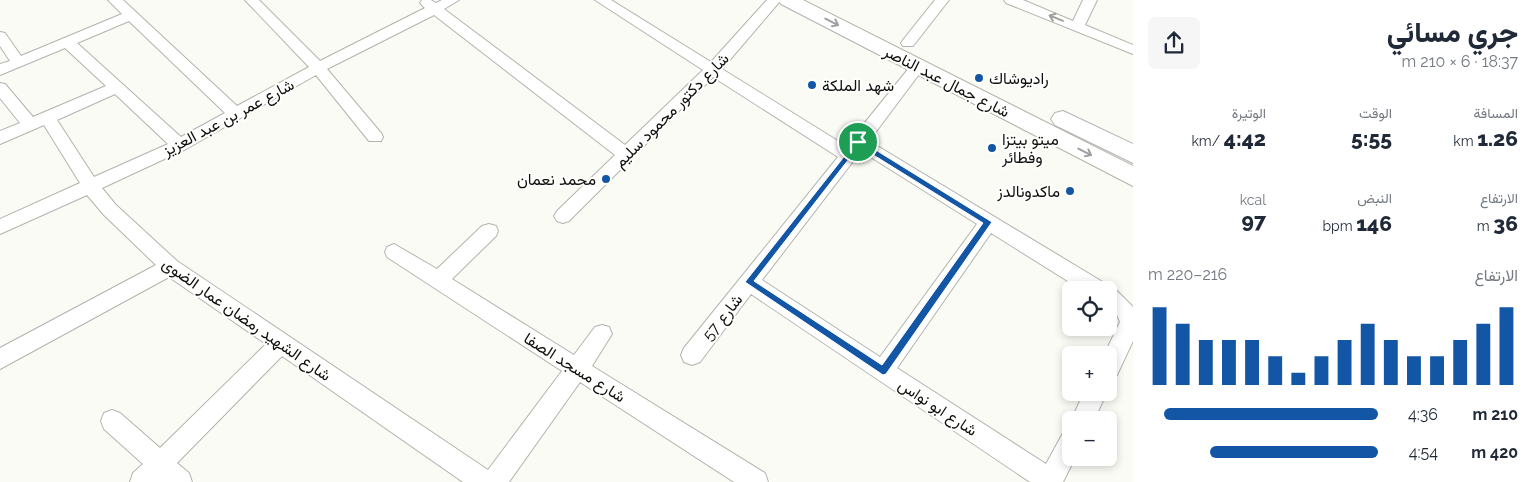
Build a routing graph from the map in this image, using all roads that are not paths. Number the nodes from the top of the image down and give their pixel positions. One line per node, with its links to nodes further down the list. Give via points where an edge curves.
1 (115, 0): 12 (street)
2 (252, 0): 20 (street)
3 (452, 0): 11 (street, شارع عمر بن عبد العزيز)
4 (602, 0): 21 (street)
5 (774, 0): 21 (street, شارع دكتور محمود سليم)
6 (788, 0): 19 (main road, شارع جمال عبد الناصر, one-way to 19)
7 (824, 0): 16 (main road, شارع جمال عبد الناصر)
8 (942, 0): 16 (street)
9 (1011, 0): 13 (street, one-way to 9)
10 (1090, 0): 13 (street)
11 (429, 4): 20 (street, شارع عمر بن عبد العزيز); 32 (street)
12 (131, 15): 15 (street); 25 (street)
13 (1077, 27): 17 (street)
14 (0, 36): 18 (street)
15 (66, 42): 18 (street); 23 (street)
16 (908, 43): 31 (main road, شارع جمال عبد الناصر)
17 (1133, 50)
18 (18, 62): 22 (street)
19 (918, 66): 30 (street, شارع 57); 33 (main road, شارع جمال عبد الناصر, one-way to 33)
20 (318, 68): 25 (street, شارع عمر بن عبد العزيز); 27 (street)
21 (713, 69): 30 (street); 32 (street, شارع دكتور محمود سليم)
22 (0, 70)
23 (117, 87): 26 (street); 29 (street)
24 (0, 88): 26 (street, شارع الشهيد رمضان عمار الضوى)
25 (237, 115): 29 (street, شارع عمر بن عبد العزيز)
26 (39, 121): 28 (street); 34 (street, شارع الشهيد رمضان عمار الضوى)
27 (375, 137)
28 (0, 138)
29 (180, 145): 34 (street, شارع عمر بن عبد العزيز)
30 (853, 148): 36 (street); 43 (street, شارع 57)
31 (1133, 154)
32 (627, 155): 35 (street, شارع دكتور محمود سليم)
33 (1133, 177)
34 (91, 187): 37 (street, شارع عمر بن عبد العزيز); 40 (street, شارع الشهيد رمضان عمار الضوى, via 110,210)
35 (563, 216)
36 (988, 222): 42 (street); 52 (street)
37 (0, 227)
38 (490, 231): 41 (street)
39 (394, 252): 41 (street, شارع مسجد الصفا)
40 (170, 267): 47 (street, شارع الشهيد رمضان عمار الضوى); 50 (street)
41 (438, 280): 51 (street, شارع مسجد الصفا)
42 (1084, 281)
43 (749, 282): 49 (street, شارع 57); 52 (street, شارع ابو نواس)
44 (1117, 303): 45 (street)
45 (1130, 322): 48 (street)
46 (602, 334): 51 (street)
47 (280, 344): 55 (street); 58 (street, شارع الشهيد رمضان عمار الضوى)
48 (1117, 353)
49 (692, 355)
50 (0, 359)
51 (577, 369): 59 (street); 60 (street, شارع مسجد الصفا)
52 (883, 371): 61 (street, شارع ابو نواس)
53 (112, 421): 55 (street)
54 (1062, 459): 61 (street)
55 (160, 464): 56 (street); 57 (street)
56 (142, 482)
57 (180, 482)
58 (484, 482)
59 (494, 482)
60 (756, 482)
61 (1051, 482)

